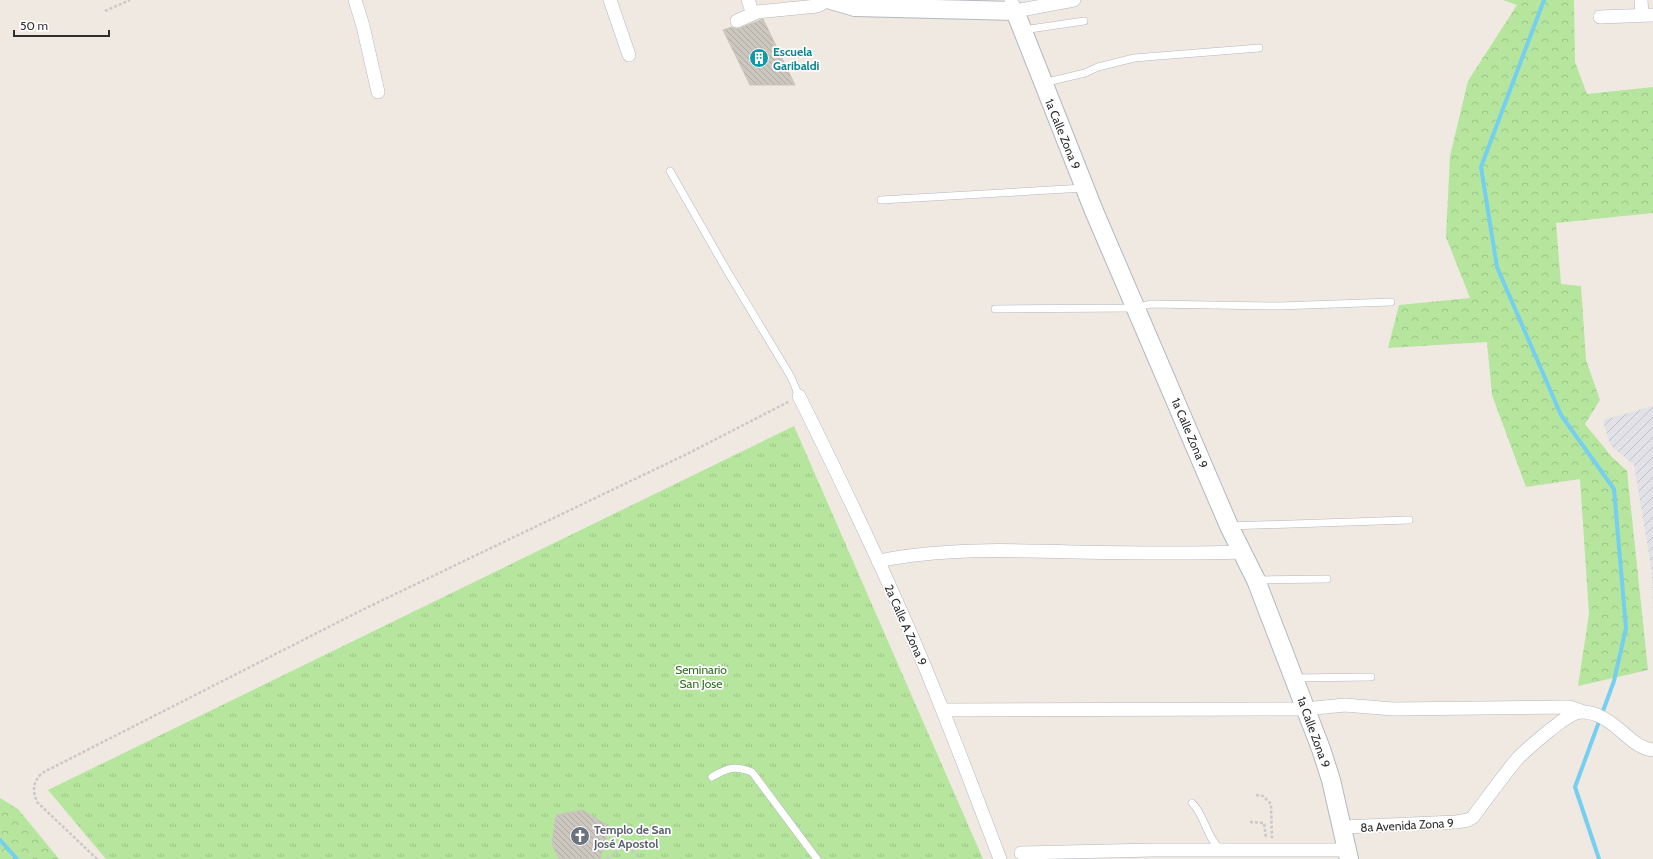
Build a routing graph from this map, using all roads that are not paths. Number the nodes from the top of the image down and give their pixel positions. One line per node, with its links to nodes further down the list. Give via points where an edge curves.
1 (355, 0): 17 (street)
2 (610, 0): 15 (street)
3 (748, 0): 8 (street)
4 (830, 0): 7 (street, via 855,7); 8 (street, via 817,6)
5 (1074, 0): 7 (street)
6 (1641, 0): 9 (street)
7 (1013, 6): 13 (street, 1a Calle Zona 9)
8 (753, 14): 11 (street)
9 (1647, 15): 10 (street)
10 (1600, 16)
11 (736, 20)
12 (1084, 21): 13 (lane)
13 (1022, 30): 16 (street, 1a Calle Zona 9)
14 (1259, 48): 16 (lane, via 1134,58)
15 (629, 55)
16 (1043, 83): 19 (street, 1a Calle Zona 9)
17 (378, 92)
18 (670, 171): 24 (lane)
19 (1084, 188): 20 (lane); 22 (street, 1a Calle Zona 9)
20 (881, 200)
21 (1391, 302): 22 (lane, via 1279,306 1150,304)
22 (1136, 308): 23 (lane); 26 (street, 1a Calle Zona 9)
23 (995, 309)
24 (799, 396): 28 (street, 2a Calle A Zona 9)
25 (1409, 520): 26 (lane)
26 (1229, 526): 27 (street, 1a Calle Zona 9)
27 (1241, 552): 28 (street, via 1198,554 982,551 907,555); 30 (street, 1a Calle Zona 9)
28 (878, 560): 34 (street, 2a Calle A Zona 9)
29 (1327, 579): 30 (lane)
30 (1256, 580): 32 (street, 1a Calle Zona 9)
31 (1371, 677): 32 (lane)
32 (1294, 678): 33 (street, 1a Calle Zona 9)
33 (1305, 709): 34 (street); 35 (street, via 1345,705 1393,709 1569,707); 39 (street, 1a Calle Zona 9, via 1321,749)
34 (942, 710): 44 (street, 2a Calle A Zona 9)
35 (1584, 712): 36 (street, via 1610,721 1645,749); 39 (street, 8a Avenida Zona 9, via 1570,715 1529,748 1468,820)
36 (1653, 750)
37 (712, 777): 43 (lane, via 726,769 743,768 752,772)
38 (1192, 803): 40 (lane, via 1196,806 1208,835)
39 (1343, 828): 42 (street, 1a Calle Zona 9)
40 (1222, 851): 41 (street); 42 (street, via 1272,850)
41 (1021, 853)
42 (1348, 855)
43 (817, 859)
44 (1000, 859)

